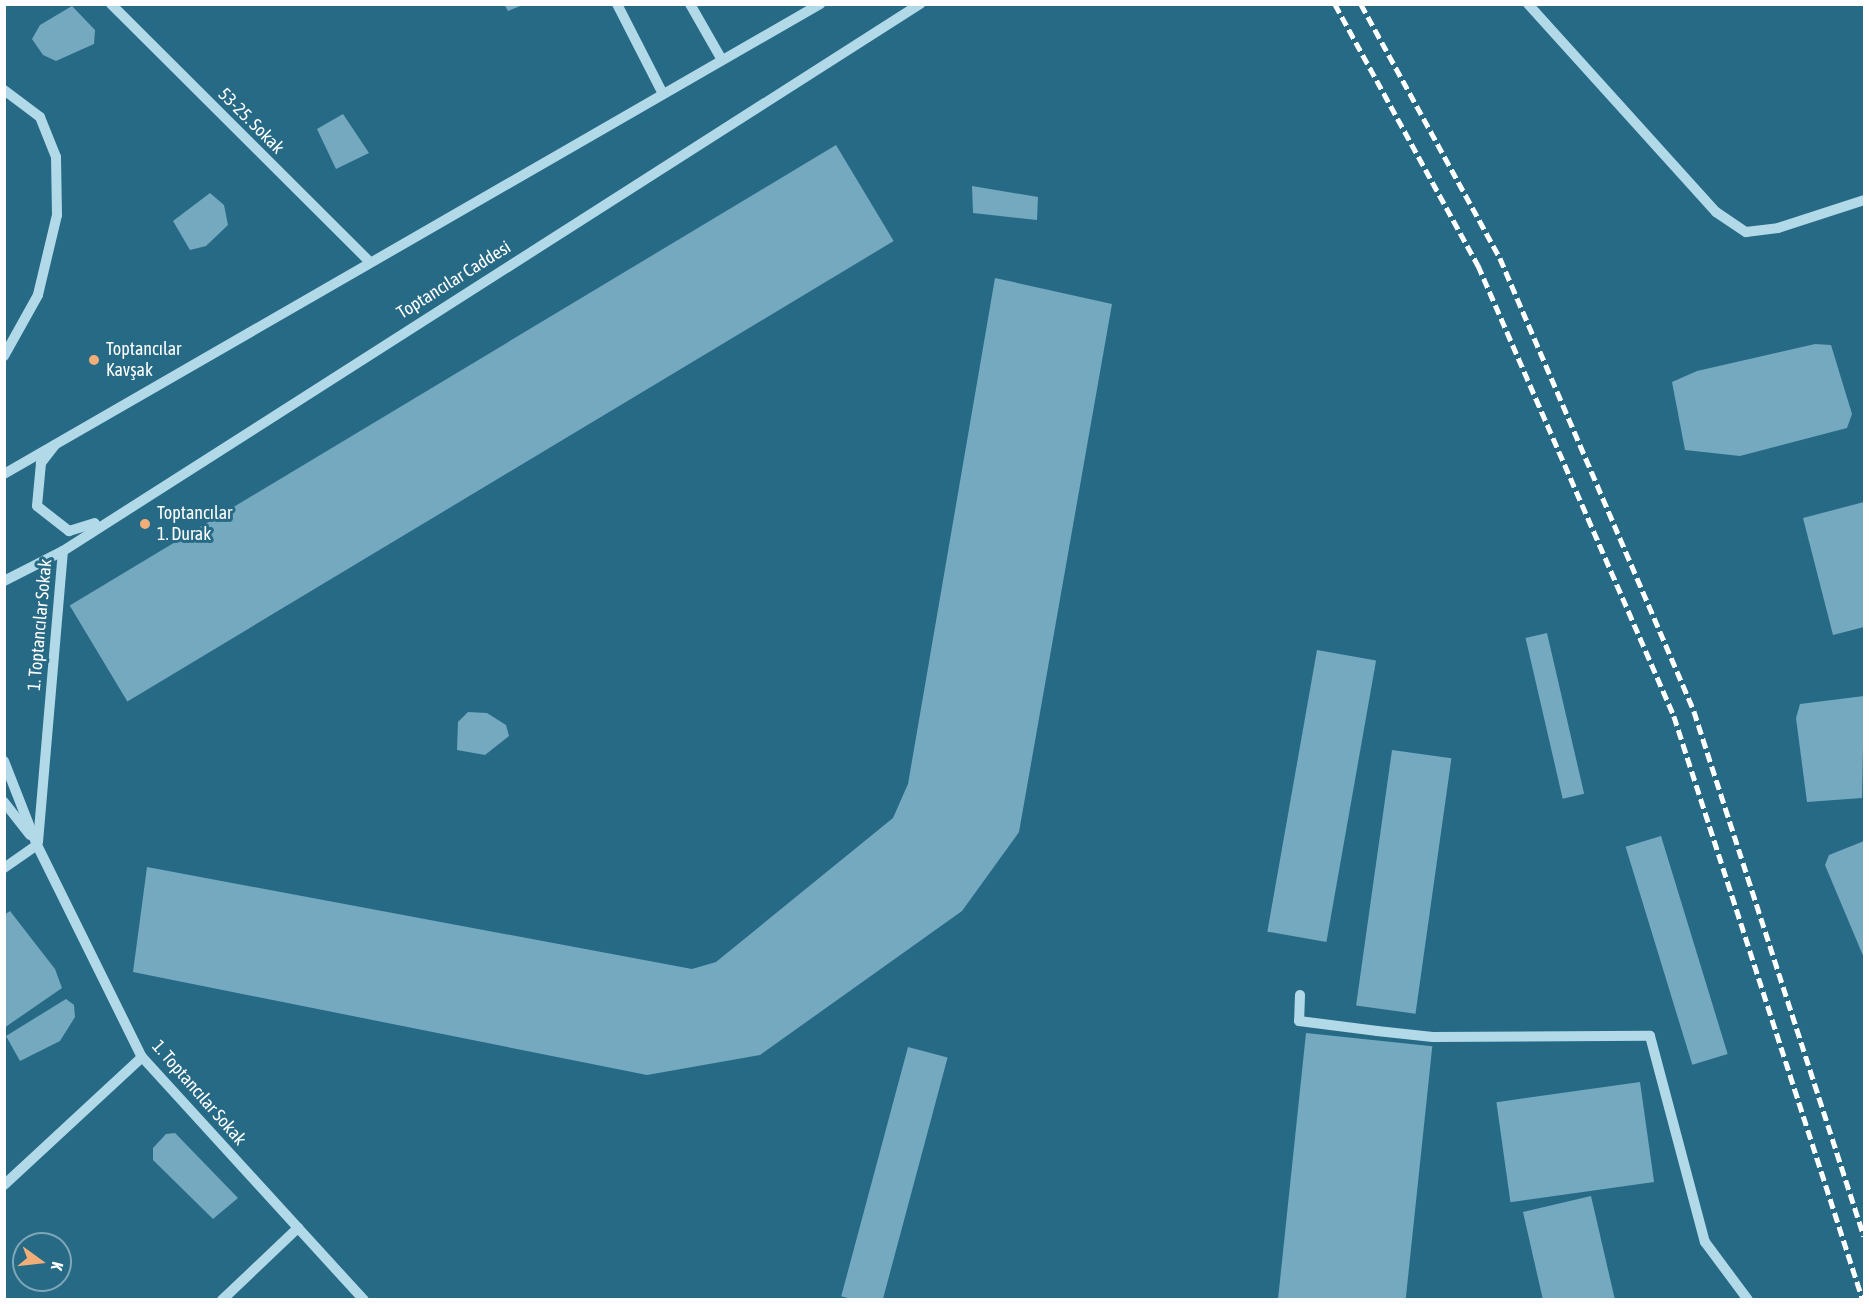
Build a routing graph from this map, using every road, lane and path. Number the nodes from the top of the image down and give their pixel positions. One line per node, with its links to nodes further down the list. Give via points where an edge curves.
1 (111, 4): 11 (street, 53-25. Sokak)
2 (616, 4): 9 (street)
3 (690, 4): 7 (street)
4 (820, 4): 7 (street)
5 (920, 4): 15 (street, Toptancılar Caddesi)
6 (1528, 4): 10 (street, via 1716,212 1746,232 1778,228)
7 (722, 60): 9 (street)
8 (4, 90): 12 (street, via 40,117 56,157 57,215 38,295)
9 (663, 94): 11 (street)
10 (1864, 200)
11 (369, 261): 13 (street)
12 (4, 356)
13 (60, 437): 14 (street); 15 (street, via 41,463 37,506 69,531)
14 (4, 474)
15 (104, 521): 16 (street, Toptancılar Caddesi)
16 (63, 551): 17 (street, Toptancılar Caddesi); 20 (street, 1. Toptancılar Sokak)
17 (4, 581)
18 (4, 760): 20 (street, 1. Toptancılar Sokak)
19 (4, 802): 20 (street, 1. Toptancılar Sokak)
20 (37, 845): 21 (street); 23 (street, 1. Toptancılar Sokak)
21 (4, 868)
22 (1300, 995): 28 (street, via 1299,1021 1377,1031 1433,1037 1650,1036 1705,1242)
23 (142, 1057): 24 (street); 25 (street, 1. Toptancılar Sokak)
24 (5, 1184)
25 (298, 1228): 26 (street); 27 (street, 1. Toptancılar Sokak)
26 (222, 1299)
27 (364, 1299)
28 (1748, 1299)

